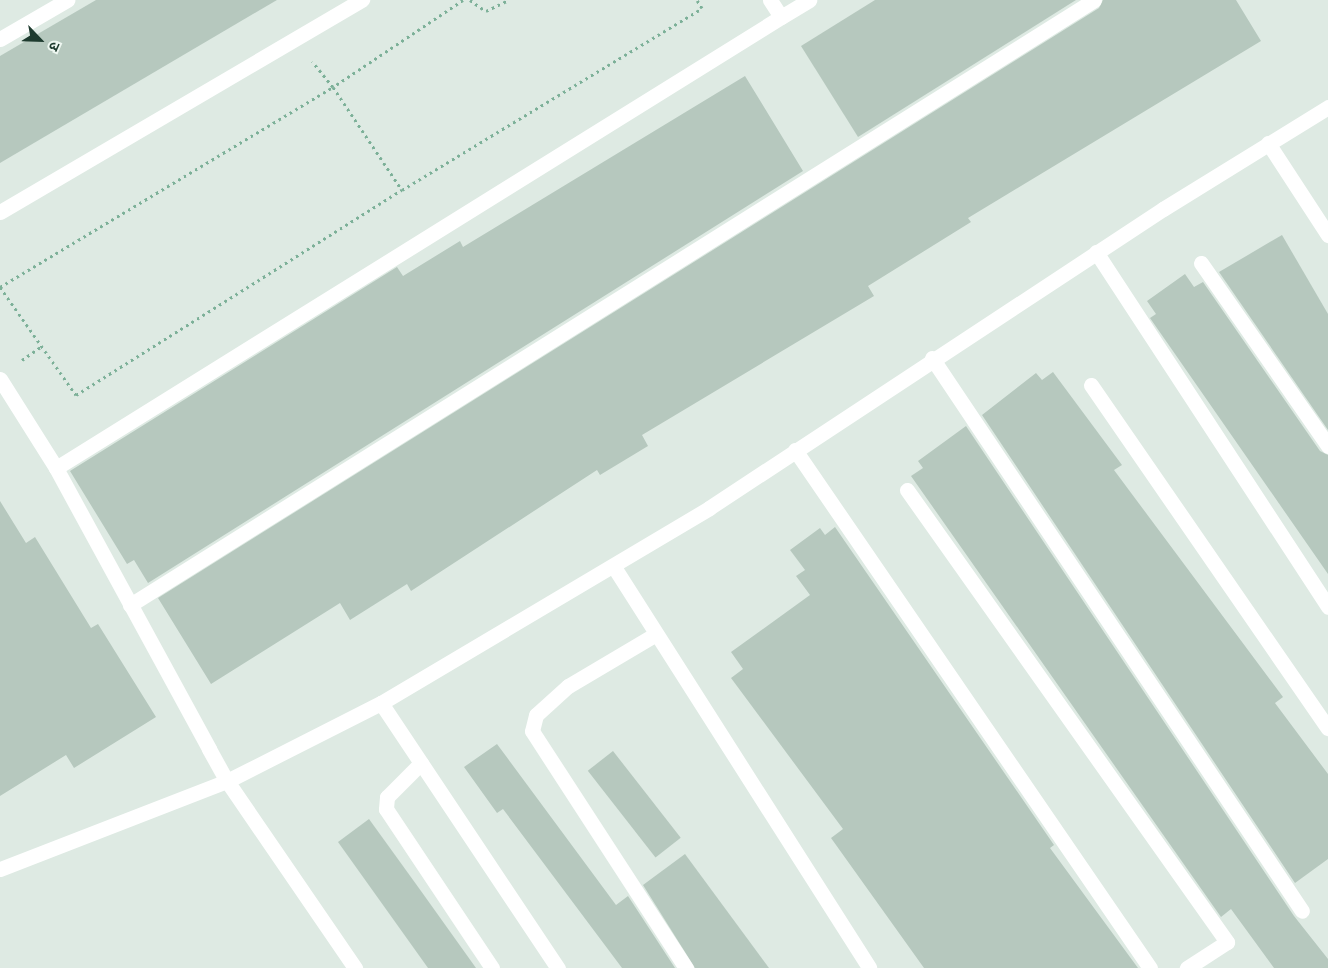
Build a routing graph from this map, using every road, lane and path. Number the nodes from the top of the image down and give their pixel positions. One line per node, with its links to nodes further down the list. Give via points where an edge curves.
1 (67, 0): 11 (street)
2 (362, 0): 16 (street)
3 (463, 0): 12 (path)
4 (470, 0): 5 (path, via 486,11)
5 (509, 0)
6 (696, 0): 15 (path, via 702,8)
7 (770, 0): 10 (street)
8 (809, 0): 10 (street)
9 (1094, 0): 29 (street)
10 (781, 17): 26 (street)
11 (0, 39)
12 (332, 87): 15 (path); 20 (path)
13 (1328, 107): 14 (street)
14 (1268, 143): 17 (street); 18 (street)
15 (402, 190): 20 (path, via 76,395)
16 (0, 212)
17 (1328, 235)
18 (1096, 252): 21 (street); 30 (street)
19 (1201, 263): 24 (street)
20 (0, 287)
21 (932, 358): 25 (street); 37 (street)
22 (0, 379): 26 (street)
23 (1091, 385): 33 (street)
24 (1328, 446)
25 (795, 450): 28 (street); 43 (street)
26 (56, 468): 29 (street)
27 (907, 490): 44 (street, via 1227,942)
28 (614, 567): 31 (street); 32 (street)
29 (130, 605): 35 (street)
30 (1328, 607)
31 (656, 634): 41 (street, via 568,686 536,715 532,731); 42 (street)
32 (380, 703): 34 (street); 35 (street)
33 (1328, 728)
34 (420, 763): 39 (street, via 387,797 386,809); 40 (street)
35 (227, 781): 36 (street); 38 (street)
36 (0, 869)
37 (1302, 911)
38 (355, 968)
39 (492, 968)
40 (558, 968)
41 (686, 968)
42 (868, 968)
43 (1150, 968)
44 (1187, 968)

